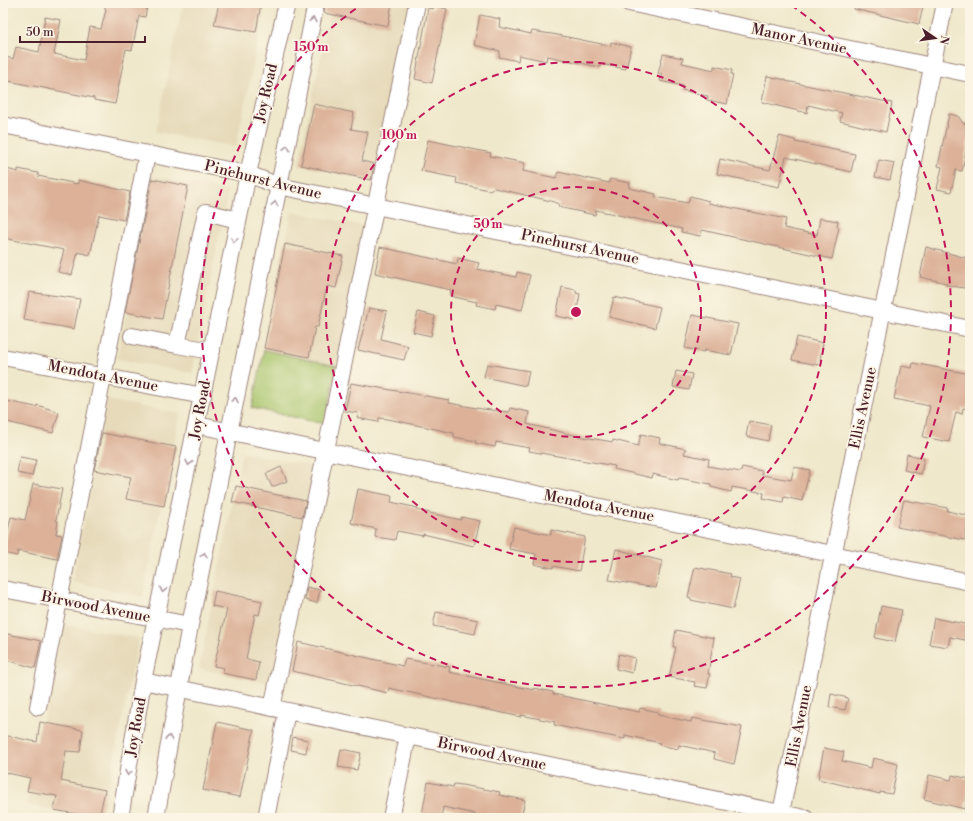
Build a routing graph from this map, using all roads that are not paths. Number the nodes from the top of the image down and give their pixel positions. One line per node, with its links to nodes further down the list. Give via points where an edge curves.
1 (287, 3): 10 (street, Joy Road)
2 (316, 3): 11 (street, Joy Road, one-way to 2)
3 (416, 3): 12 (street)
4 (629, 3): 6 (street, Manor Avenue)
5 (945, 3): 6 (street, Ellis Avenue)
6 (932, 66): 7 (street, Manor Avenue); 14 (street, Ellis Avenue)
7 (970, 74)
8 (3, 125): 9 (street, Pinehurst Avenue)
9 (147, 154): 10 (street, Pinehurst Avenue); 20 (street)
10 (248, 174): 11 (street, Pinehurst Avenue); 13 (street, Joy Road)
11 (279, 186): 12 (street, Pinehurst Avenue); 23 (street, Joy Road, one-way to 11)
12 (376, 205): 14 (street, Pinehurst Avenue); 24 (street)
13 (238, 220): 17 (street, via 206,212); 18 (street, Joy Road, one-way to 18)
14 (883, 311): 15 (street, Pinehurst Avenue); 25 (street, Ellis Avenue)
15 (970, 329)
16 (132, 336): 17 (street)
17 (177, 345): 18 (street)
18 (212, 351): 21 (street, Joy Road)
19 (3, 357): 20 (street, Mendota Avenue)
20 (104, 377): 21 (street, Mendota Avenue); 28 (street)
21 (203, 396): 22 (street, Joy Road)
22 (197, 425): 23 (street, Mendota Avenue); 29 (street, Joy Road, one-way to 29)
23 (228, 430): 24 (street, Mendota Avenue); 30 (street, Joy Road, one-way to 23)
24 (326, 450): 25 (street, Mendota Avenue); 34 (street)
25 (834, 553): 26 (street, Mendota Avenue); 36 (street, Ellis Avenue)
26 (970, 582)
27 (3, 589): 28 (street, Birwood Avenue)
28 (60, 600): 29 (street, Birwood Avenue); 33 (street)
29 (157, 618): 30 (street, Birwood Avenue); 31 (street, Joy Road)
30 (190, 625): 32 (street, Joy Road)
31 (143, 681): 32 (street, Birwood Avenue); 37 (street, Joy Road, one-way to 37)
32 (178, 689): 34 (street, Birwood Avenue); 38 (street, Joy Road, one-way to 32)
33 (38, 707)
34 (280, 709): 35 (street, Birwood Avenue); 39 (street)
35 (408, 736): 36 (street, Birwood Avenue); 40 (street)
36 (781, 813): 41 (street, Birwood Avenue)
37 (120, 818)
38 (156, 818)
39 (266, 818)
40 (391, 818)
41 (805, 818)

